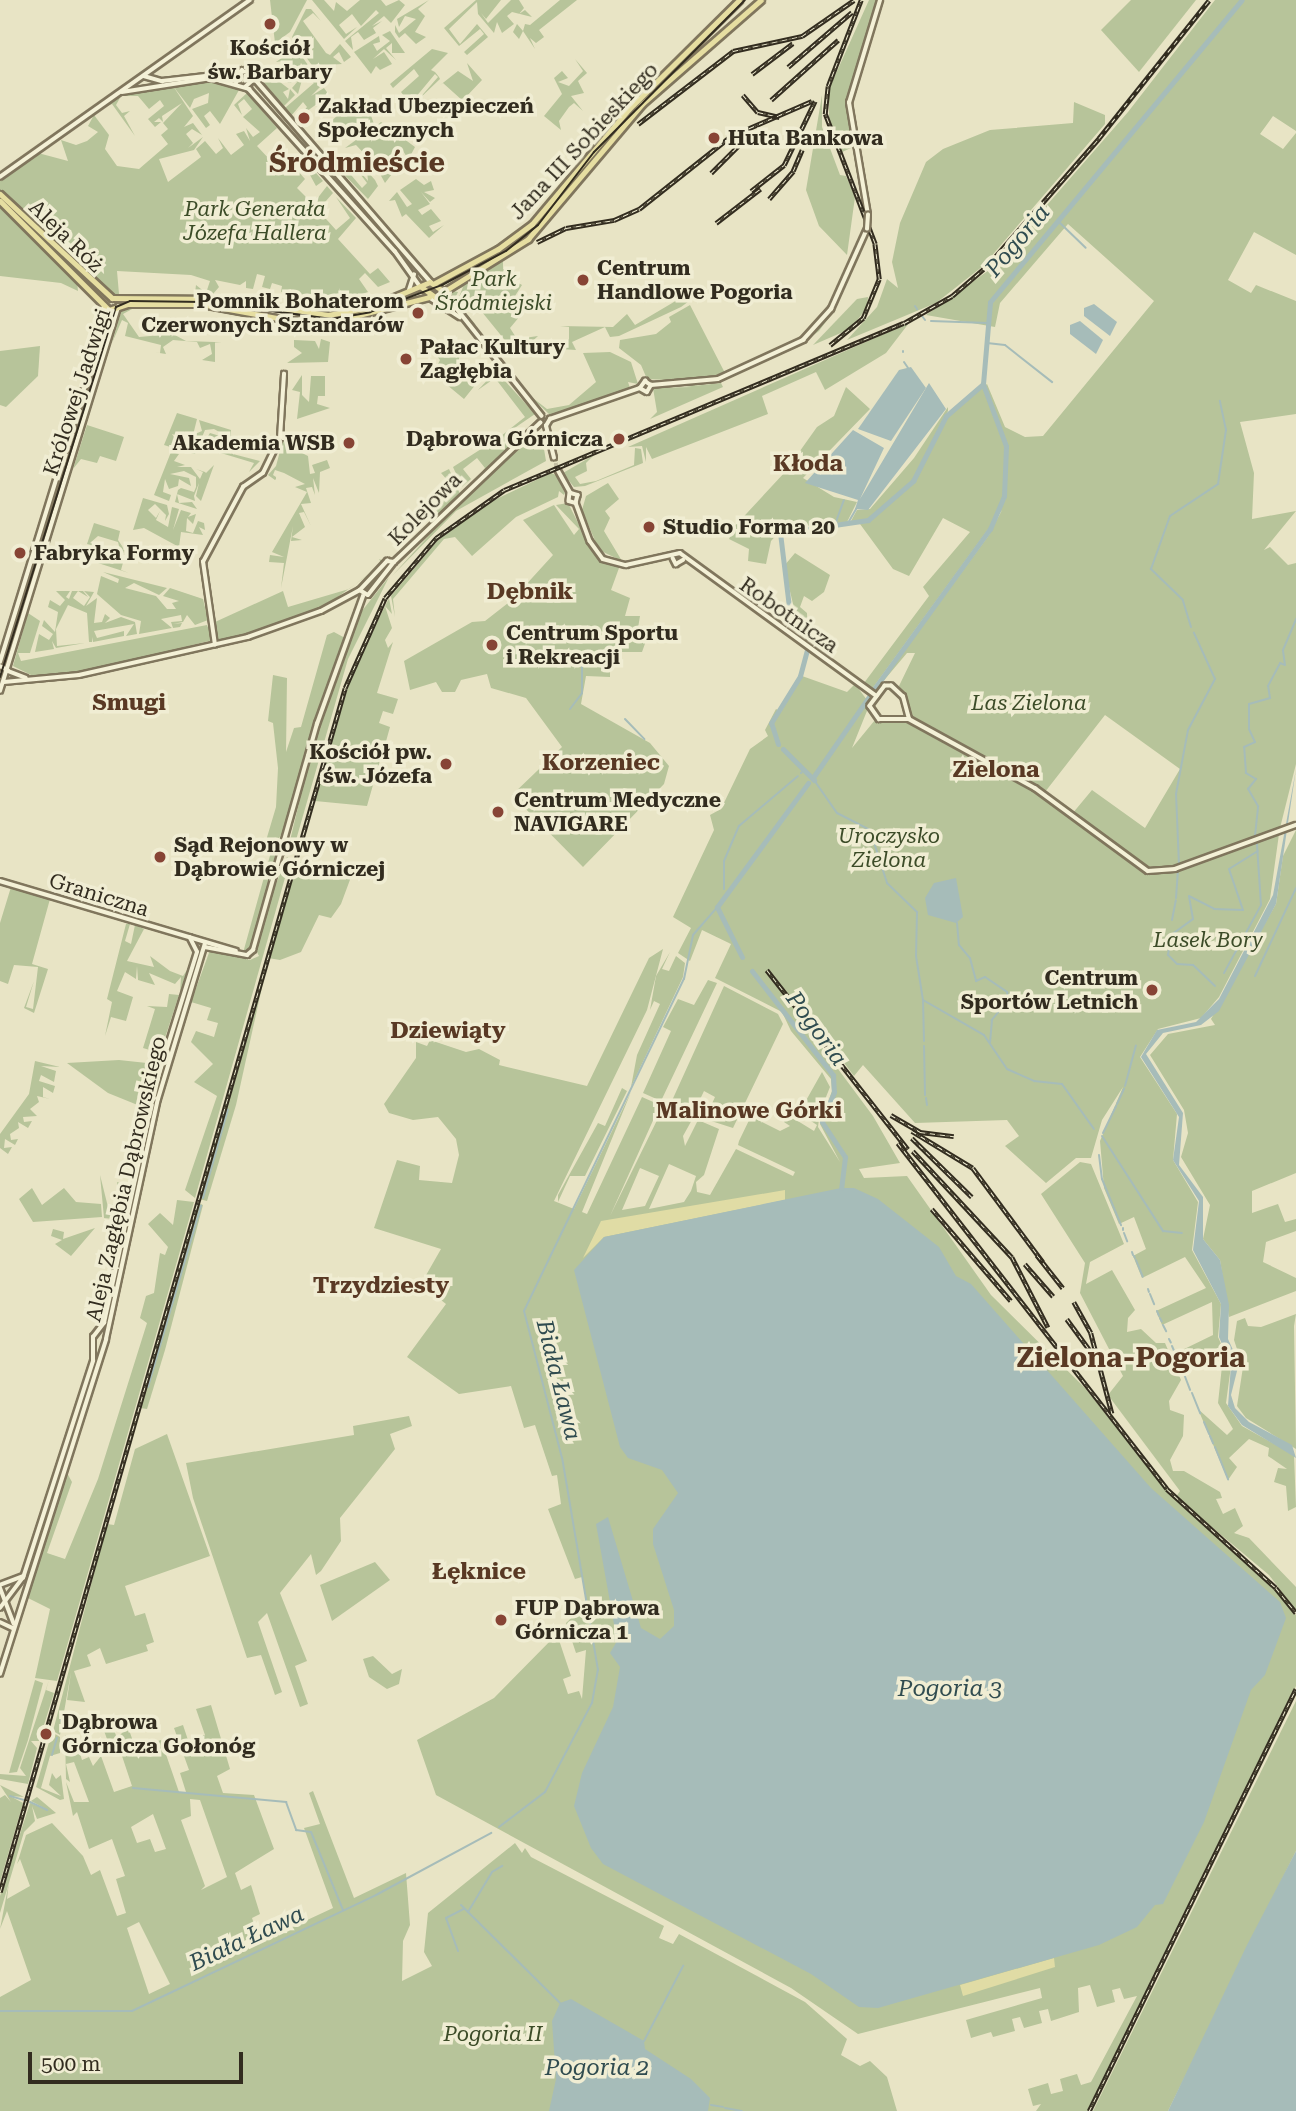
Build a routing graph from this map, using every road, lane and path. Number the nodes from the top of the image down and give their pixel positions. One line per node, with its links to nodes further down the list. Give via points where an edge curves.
1 (250, 0): 9 (street)
2 (739, 0): 5 (main road, Jana III Sobieskiego)
3 (761, 0): 7 (main road, Jana III Sobieskiego)
4 (880, 0): 39 (street, bridge, via 849,103 867,229 851,271 822,322 793,346 718,379)
5 (730, 12): 6 (main road, Jana III Sobieskiego); 7 (main road)
6 (724, 18): 8 (main road); 26 (main road, Jana III Sobieskiego, via 629,109 529,226)
7 (737, 19): 8 (main road, Jana III Sobieskiego)
8 (731, 24): 27 (main road, Jana III Sobieskiego, via 633,114 534,234)
9 (155, 68): 11 (street); 13 (street, via 159,79)
10 (243, 69): 12 (street); 13 (street); 14 (street)
11 (144, 76): 13 (street); 15 (street, via 145,85); 17 (street)
12 (255, 78): 16 (street); 18 (street)
13 (172, 79)
14 (236, 83): 15 (street, via 207,78); 16 (street)
15 (154, 87): 17 (street)
16 (246, 88): 20 (street)
17 (122, 92): 22 (street)
18 (306, 137): 19 (street); 20 (street)
19 (311, 144): 21 (street); 26 (street)
20 (299, 145): 21 (street)
21 (305, 152): 25 (street)
22 (0, 177)
23 (0, 194): 32 (main road, Aleja Róż)
24 (0, 201): 34 (main road, Aleja Róż)
25 (413, 273): 28 (street); 30 (street)
26 (433, 282): 28 (main road, Jana III Sobieskiego); 29 (main road)
27 (454, 284): 29 (main road, Jana III Sobieskiego); 33 (street)
28 (420, 286): 30 (main road, Królowej Jadwigi); 31 (main road)
29 (443, 291): 31 (main road, Jana III Sobieskiego); 33 (street)
30 (408, 292): 32 (main road, Królowej Jadwigi, via 367,309 324,315 220,299)
31 (429, 297): 35 (main road, Królowej Jadwigi, via 349,320 287,322 206,305); 36 (street)
32 (112, 298): 34 (main road); 35 (main road, Aleja Róż)
33 (448, 298): 36 (street); 37 (street)
34 (104, 304): 35 (main road, via 109,310); 48 (street, Królowej Jadwigi)
35 (118, 307): 50 (street, Królowej Jadwigi)
36 (445, 307): 37 (street)
37 (461, 318): 41 (street)
38 (284, 374): 58 (street, via 280,438 263,473 242,488 205,558 206,602)
39 (651, 385): 40 (street, via 644,381); 40 (street, via 647,392)
40 (640, 388): 42 (street)
41 (542, 416): 42 (street); 43 (street)
42 (550, 419): 44 (street)
43 (540, 423): 44 (street); 55 (street, Kolejowa)
44 (546, 426): 45 (street)
45 (554, 458)
46 (558, 470): 47 (street)
47 (571, 493): 49 (street, via 569,500); 49 (street, via 579,495)
48 (49, 502): 50 (street); 51 (street, Królowej Jadwigi)
49 (576, 503): 53 (street, via 592,545 605,560 623,565)
50 (58, 506): 52 (street, Królowej Jadwigi)
51 (45, 510): 52 (street); 59 (street)
52 (55, 514): 60 (street)
53 (673, 558): 54 (street, via 676,564); 54 (street, via 679,553)
54 (683, 560): 64 (street, Robotnicza)
55 (394, 562): 56 (street, via 387,561); 57 (street)
56 (360, 590): 57 (street); 58 (street, via 312,615)
57 (363, 596): 70 (street, Graniczna, via 317,724 250,954)
58 (215, 645): 61 (street)
59 (0, 664): 60 (street)
60 (8, 670): 61 (street); 62 (street)
61 (32, 679): 62 (street)
62 (2, 682): 63 (street)
63 (0, 691)
64 (877, 696): 65 (street, via 885,686 893,686 903,697); 66 (street, via 870,706 873,714 884,720)
65 (904, 709): 66 (street); 67 (street)
66 (898, 717): 67 (street)
67 (909, 719): 68 (street, via 1042,792 1142,869 1168,871)
68 (1296, 825)
69 (0, 881): 70 (street, Graniczna)
70 (202, 945): 71 (street, Aleja Zagłębia Dąbrowskiego, via 144,1152)
71 (118, 1270): 72 (street, Aleja Zagłębia Dąbrowskiego); 73 (street, Aleja Zagłębia Dąbrowskiego)
72 (98, 1332): 73 (street); 74 (street, Aleja Zagłębia Dąbrowskiego)
73 (106, 1336): 75 (street, Aleja Zagłębia Dąbrowskiego)
74 (94, 1342): 75 (street); 76 (street, Aleja Zagłębia Dąbrowskiego, via 92,1365)
75 (103, 1344): 82 (street, Aleja Zagłębia Dąbrowskiego)
76 (25, 1574): 77 (street); 79 (street, Aleja Zagłębia Dąbrowskiego)
77 (1, 1587): 78 (street); 79 (street)
78 (0, 1598)
79 (8, 1598): 80 (street, Aleja Zagłębia Dąbrowskiego); 82 (street)
80 (0, 1608)
81 (0, 1622): 82 (street)
82 (13, 1627): 83 (street, Aleja Zagłębia Dąbrowskiego)
83 (0, 1674)

